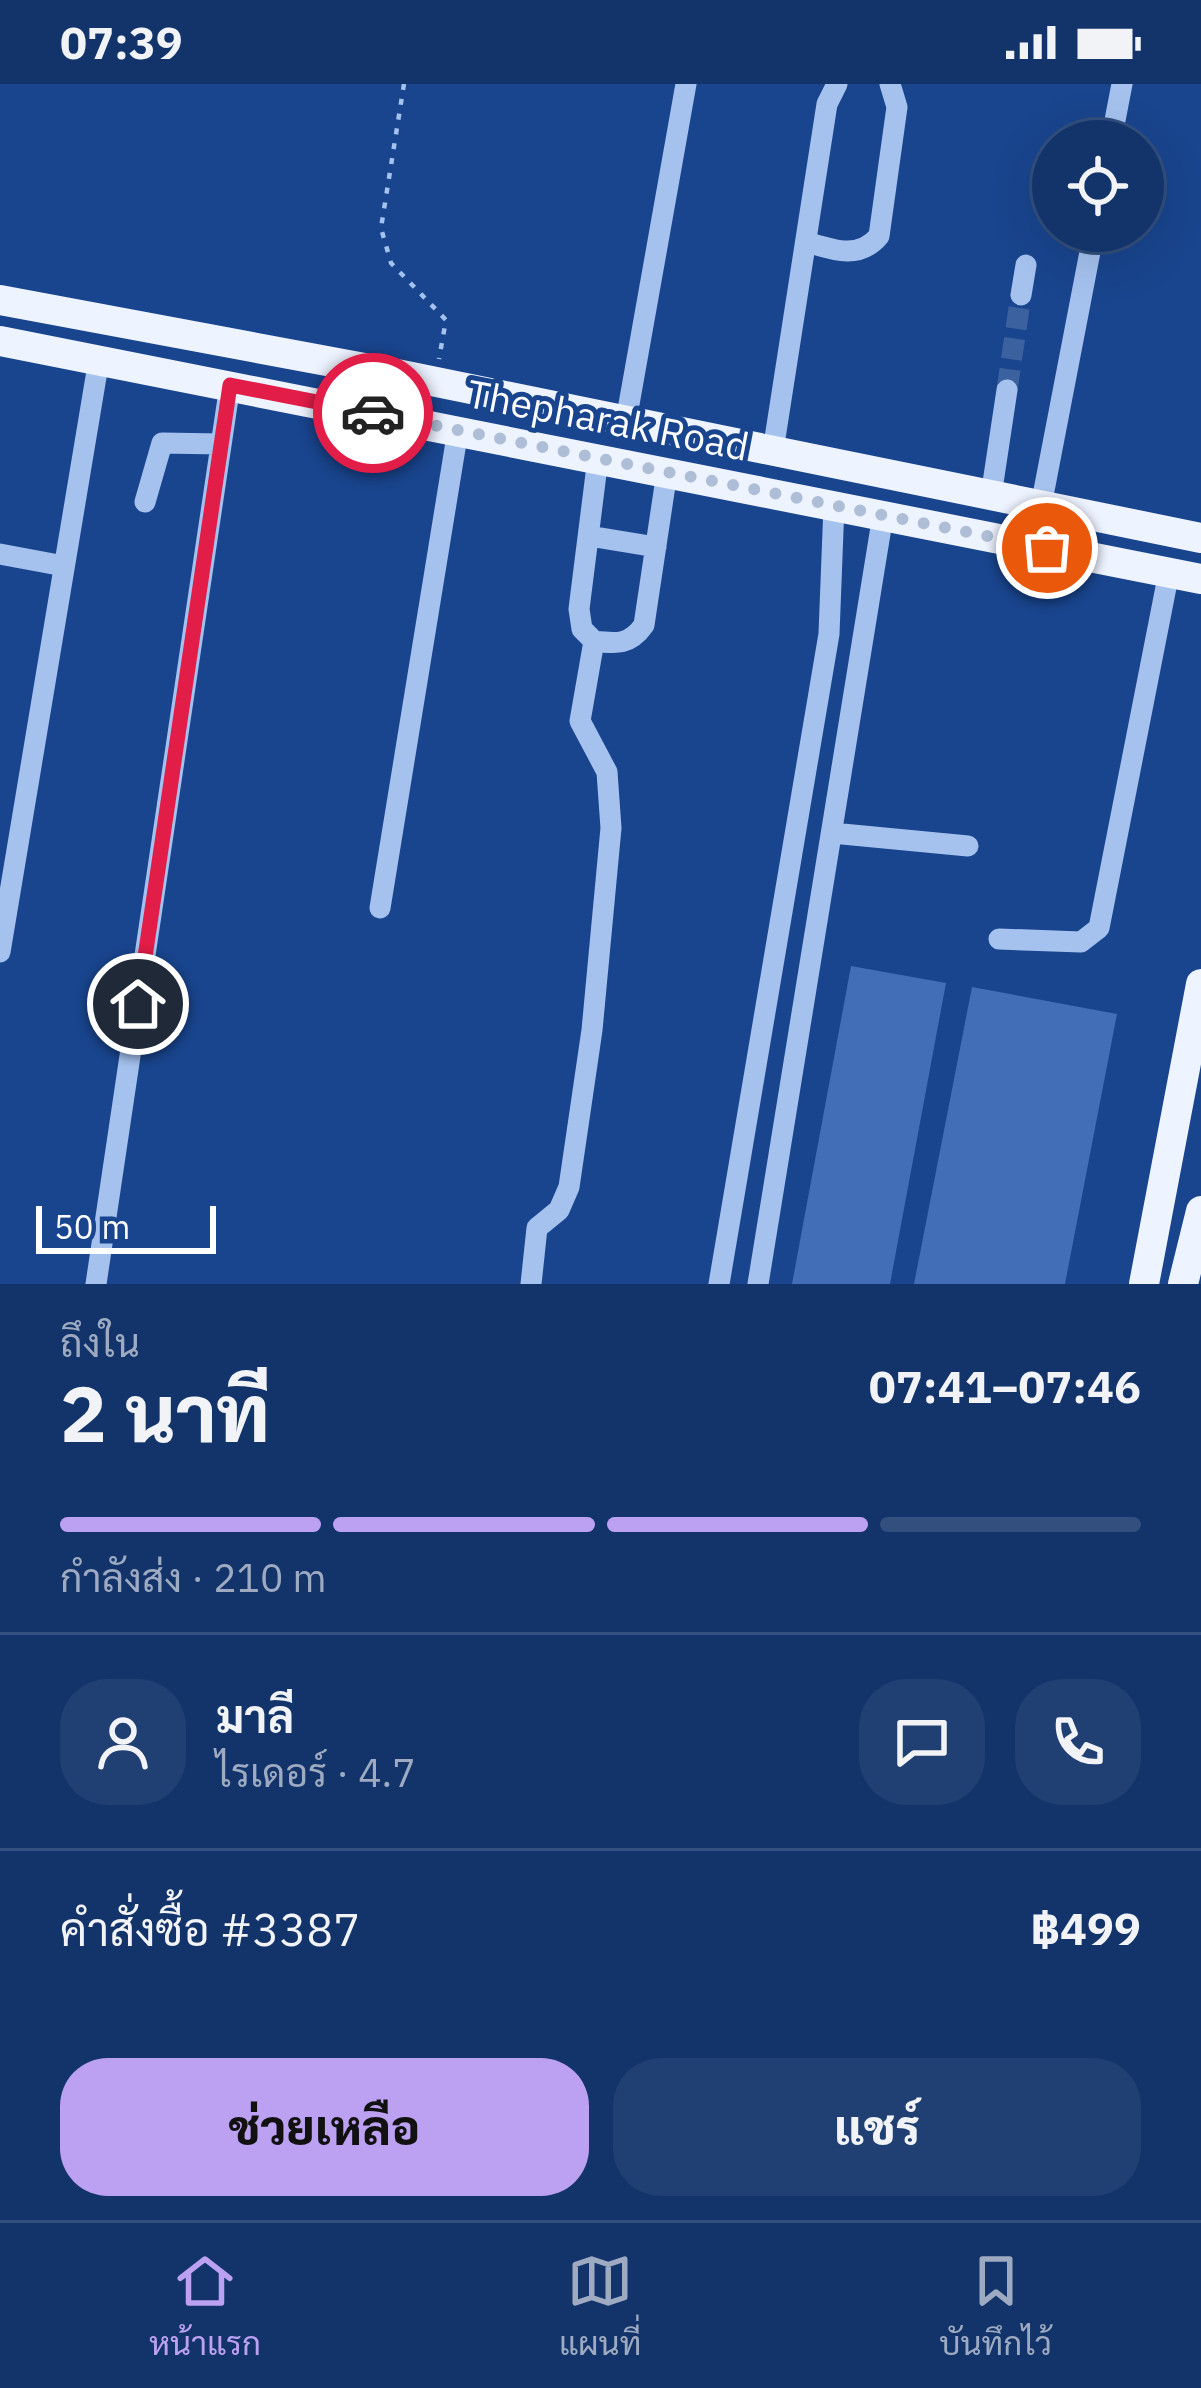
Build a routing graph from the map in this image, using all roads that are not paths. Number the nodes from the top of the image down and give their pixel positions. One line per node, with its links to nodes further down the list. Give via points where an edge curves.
1 (686, 84): 15 (street)
2 (837, 84): 6 (street, via 827,104)
3 (890, 84): 6 (street, via 897,107 879,236 857,252)
4 (1122, 84): 5 (street)
5 (1115, 120)
6 (807, 242): 18 (street)
7 (1090, 252): 24 (street)
8 (1027, 265): 9 (street)
9 (1021, 295)
10 (0, 300): 15 (main road, Thepharak Road)
11 (0, 341): 12 (main road, Thepharak Road)
12 (99, 359): 13 (main road, Thepharak Road); 30 (street)
13 (230, 385): 16 (main road, Thepharak Road); 17 (street)
14 (1007, 390): 21 (street)
15 (626, 421): 18 (main road, Thepharak Road)
16 (458, 430): 19 (main road, Thepharak Road); 35 (street)
17 (221, 443): 22 (street, via 162,443); 40 (street)
18 (772, 451): 21 (main road, Thepharak Road)
19 (598, 458): 20 (main road, Thepharak Road); 27 (street)
20 (667, 472): 23 (main road, Thepharak Road); 28 (street)
21 (991, 496): 24 (main road, Thepharak Road)
22 (146, 502)
23 (834, 505): 25 (main road, Thepharak Road); 42 (street, via 829,634)
24 (1041, 506): 26 (main road, Thepharak Road)
25 (884, 515): 31 (main road, Thepharak Road); 33 (street)
26 (1196, 535)
27 (589, 536): 28 (street); 32 (street, via 579,609)
28 (656, 547): 32 (street, via 644,625 620,644)
29 (0, 554): 30 (street)
30 (64, 566): 37 (street)
31 (1188, 579): 36 (street, via 1099,928 1081,943)
32 (594, 641): 41 (street, via 580,721 607,772 606,901 568,1187 559,1210 537,1228)
33 (832, 833): 34 (street); 43 (street)
34 (968, 846)
35 (380, 908)
36 (999, 939)
37 (0, 952)
38 (1201, 984): 44 (main road)
39 (1201, 1211): 45 (main road)
40 (96, 1284)
41 (531, 1284)
42 (719, 1284)
43 (758, 1284)
44 (1144, 1284)
45 (1183, 1284)

